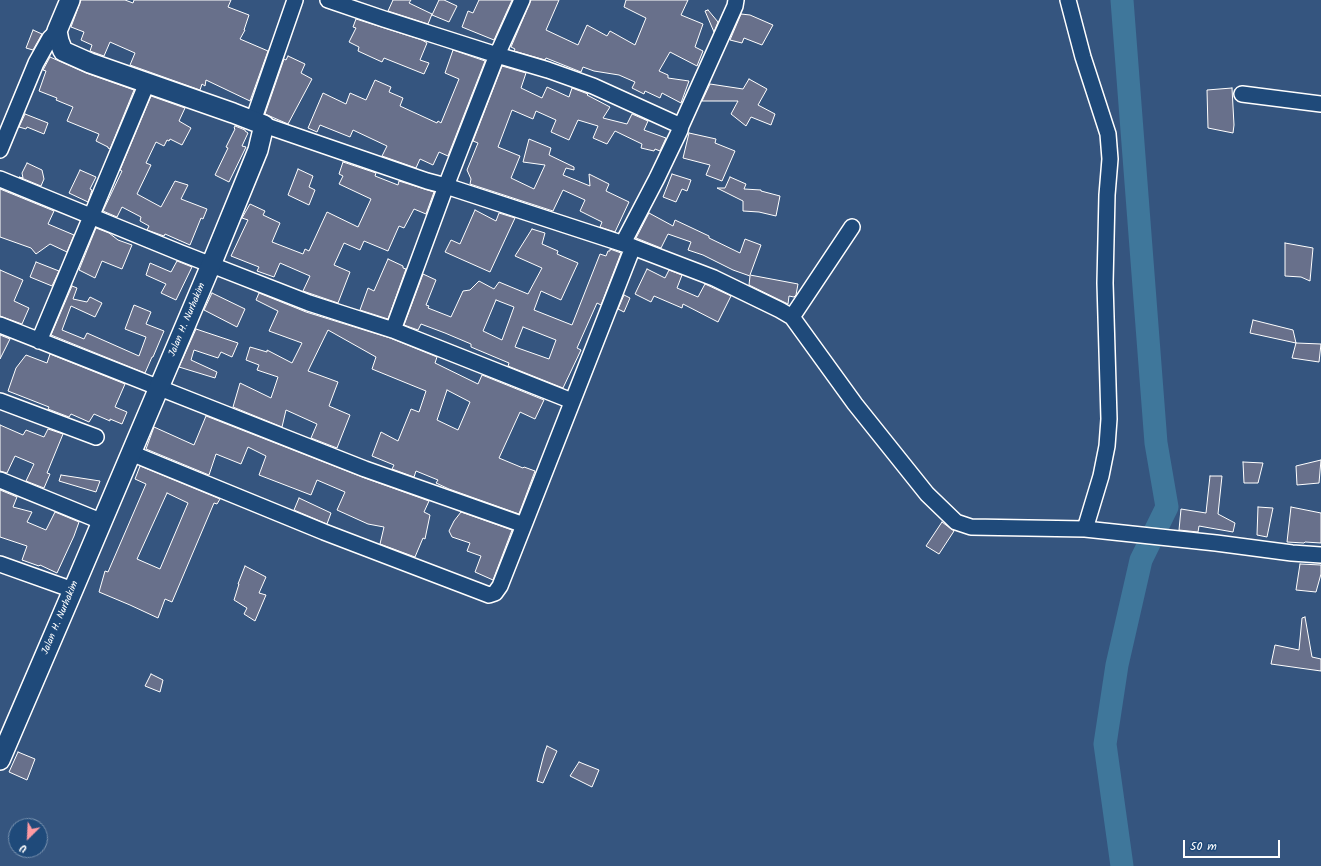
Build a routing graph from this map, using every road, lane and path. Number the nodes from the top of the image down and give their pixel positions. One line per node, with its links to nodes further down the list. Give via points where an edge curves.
1 (70, 0): 7 (main road)
2 (295, 0): 12 (street)
3 (328, 0): 8 (street)
4 (522, 0): 8 (street)
5 (736, 0): 13 (street)
6 (1068, 0): 33 (street, via 1108,134 1110,159 1105,283 1109,419 1101,476)
7 (57, 31): 9 (main road, via 63,51); 14 (street, via 50,38 36,63)
8 (498, 55): 13 (street, via 593,86); 16 (street)
9 (147, 83): 12 (main road); 17 (street)
10 (1242, 94): 11 (street)
11 (1321, 104)
12 (258, 123): 16 (street); 20 (main road, Jalan H. Nurhakim, via 258,150)
13 (681, 126): 19 (street)
14 (0, 150)
15 (0, 179): 17 (street)
16 (446, 186): 19 (street); 23 (street)
17 (92, 217): 20 (street); 24 (street)
18 (852, 227): 21 (street)
19 (628, 245): 21 (street, via 714,278); 27 (street)
20 (211, 265): 23 (street, via 309,303); 25 (main road, Jalan H. Nurhakim)
21 (792, 317): 33 (street, via 860,410 927,494 956,522 972,527)
22 (0, 325): 24 (street)
23 (393, 330): 27 (street)
24 (39, 341): 25 (street)
25 (159, 387): 29 (main road, Jalan H. Nurhakim); 32 (street, via 365,469)
26 (0, 401): 28 (street)
27 (572, 401): 32 (street)
28 (96, 437)
29 (131, 453): 31 (main road, Jalan H. Nurhakim); 32 (street, via 324,532 489,595 500,586)
30 (0, 480): 31 (street)
31 (103, 522): 36 (main road, Jalan H. Nurhakim)
32 (524, 525)
33 (1085, 529): 34 (street)
34 (1321, 555)
35 (0, 564): 36 (street)
36 (74, 590): 37 (main road, Jalan H. Nurhakim)
37 (0, 760)

